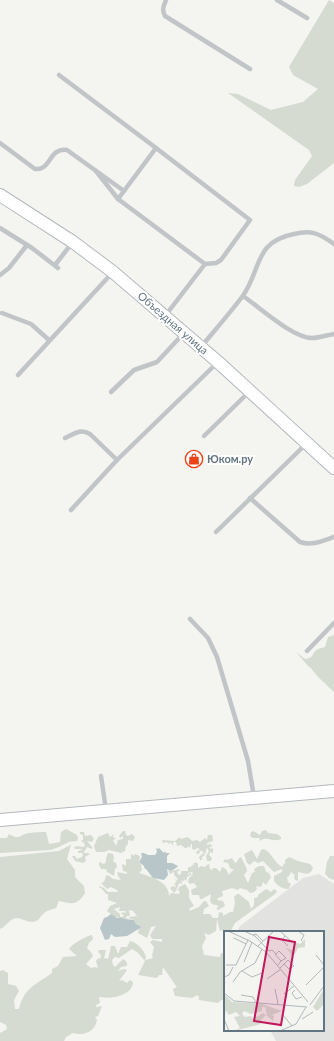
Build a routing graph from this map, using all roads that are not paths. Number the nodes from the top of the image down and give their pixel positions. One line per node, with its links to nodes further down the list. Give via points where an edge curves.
1 (166, 0): 4 (lane, via 163,7 165,16)
2 (277, 0): 3 (lane)
3 (307, 18)
4 (250, 69)
5 (59, 76): 7 (lane)
6 (0, 143): 8 (lane, via 35,169 44,167 56,152 63,149)
7 (156, 148): 9 (lane); 16 (lane, via 250,220 221,260)
8 (96, 171): 9 (lane); 11 (lane)
9 (124, 191): 11 (lane)
10 (0, 195): 13 (main road, Объездная улица)
11 (118, 199): 16 (lane)
12 (0, 228): 15 (lane)
13 (73, 242): 15 (lane, via 56,266); 17 (main road, Объездная улица)
14 (334, 244): 19 (lane, via 317,234 306,232 284,236 268,245)
15 (27, 245): 18 (lane, via 10,268)
16 (205, 264): 21 (lane)
17 (113, 272): 21 (main road, Объездная улица); 24 (lane, via 87,295)
18 (0, 275)
19 (243, 296): 23 (lane, via 299,336 312,338); 25 (lane)
20 (2, 313): 24 (lane, via 31,324)
21 (165, 316): 22 (main road, Объездная улица)
22 (184, 332): 25 (main road, Объездная улица); 29 (lane, via 157,362 134,370)
23 (334, 334)
24 (49, 340): 27 (lane)
25 (201, 347): 26 (main road, Объездная улица)
26 (218, 362): 28 (main road, Объездная улица); 33 (lane)
27 (18, 375)
28 (250, 391): 30 (lane); 32 (main road, Объездная улица)
29 (111, 392)
30 (204, 436)
31 (65, 438): 33 (lane, via 84,430)
32 (307, 443): 34 (main road, Объездная улица); 35 (lane)
33 (117, 460): 36 (lane)
34 (334, 468)
35 (250, 498): 37 (lane); 38 (lane, via 300,542 316,544)
36 (71, 510)
37 (216, 532)
38 (334, 537)
39 (190, 619): 44 (lane, via 208,638 217,657 248,761)
40 (334, 623): 41 (lane)
41 (307, 651)
42 (102, 776): 45 (lane)
43 (334, 791): 44 (main road)
44 (254, 798): 45 (main road)
45 (107, 811): 46 (main road)
46 (0, 820)

